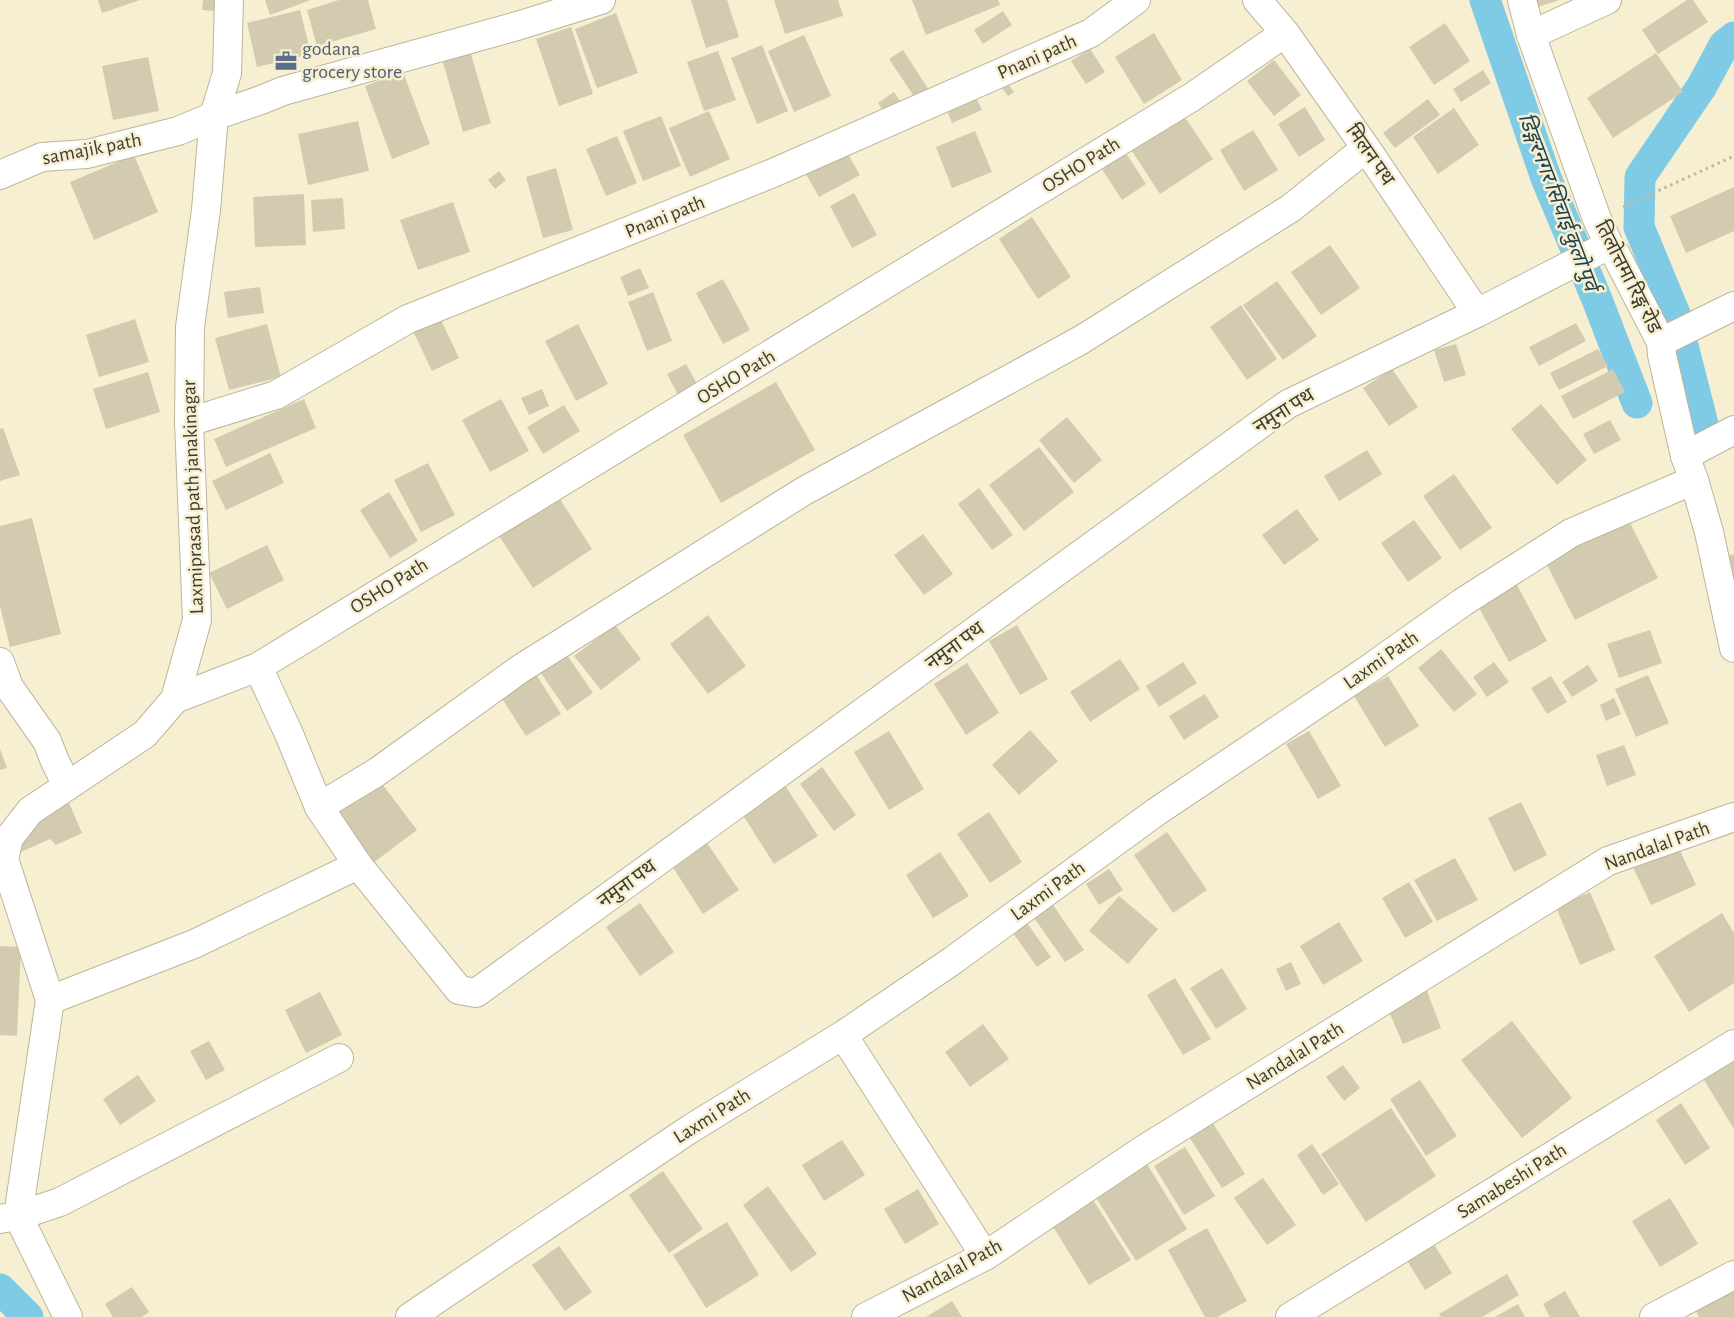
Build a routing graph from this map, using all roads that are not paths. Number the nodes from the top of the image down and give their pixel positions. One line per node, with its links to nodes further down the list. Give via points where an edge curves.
1 (229, 0): 9 (street, Laxmiprasad path janakinagar, via 227,73)
2 (601, 0): 9 (street, samajik path, via 283,91)
3 (1136, 0): 16 (street, Pnani path, via 1091,33 773,173 408,319 276,395)
4 (1257, 0): 7 (street, मिलन पथ)
5 (1522, 0): 8 (street, तिलोत्तमा रिङ्ग रोड)
6 (1607, 0): 8 (street)
7 (1285, 34): 10 (street, मिलन पथ); 21 (street, OSHO Path, via 1175,107)
8 (1531, 35): 12 (street, तिलोत्तमा रिङ्ग रोड)
9 (214, 116): 11 (street, samajik path, via 178,131 87,154 42,157); 16 (street, Laxmiprasad path janakinagar, via 206,210 190,327)
10 (1366, 148): 14 (street, मिलन पथ); 24 (street, via 1291,208 1081,340 804,491 520,669 377,772)
11 (0, 175)
12 (1607, 245): 14 (street, नमुना पथ); 15 (street, तिलोत्तमा रिङ्ग रोड, via 1615,253)
13 (1734, 306): 15 (street)
14 (1477, 313): 26 (street, नमुना पथ, via 1288,404 476,993 459,990)
15 (1662, 342): 18 (street, तिलोत्तमा रिङ्ग रोड, via 1662,354)
16 (189, 422): 22 (street, Laxmiprasad path janakinagar, via 197,620)
17 (1734, 430): 18 (street, Laxmi Path)
18 (1690, 468): 19 (street, तिलोत्तमा रिङ्ग रोड, via 1709,532); 28 (street, Laxmi Path, via 1571,533 1463,602 1156,812 952,961)
19 (1734, 648)
20 (0, 662): 23 (street, via 9,687 47,741)
21 (258, 667): 22 (street, OSHO Path); 24 (street, नमुना पथ)
22 (175, 699): 23 (street, Laxmiprasad path janakinagar, via 145,734)
23 (68, 786): 27 (street, Laxmiprasad path janakinagar, via 30,811 9,838 4,859)
24 (319, 807): 26 (street, नमुना पथ)
25 (1734, 817): 32 (street, Nandalal Path, via 1608,861 1144,1150)
26 (358, 865): 27 (street, via 194,944)
27 (50, 1000): 31 (street, Laxmiprasad path janakinagar)
28 (843, 1035): 32 (street); 35 (street, Laxmi Path, via 690,1130)
29 (1734, 1044): 37 (street, Samabeshi Path)
30 (339, 1058): 31 (street, via 60,1202)
31 (9, 1218): 34 (street)
32 (985, 1256): 36 (street, Nandalal Path)
33 (1734, 1276): 38 (street)
34 (68, 1317)
35 (410, 1317)
36 (866, 1317)
37 (1290, 1317)
38 (1654, 1317)

